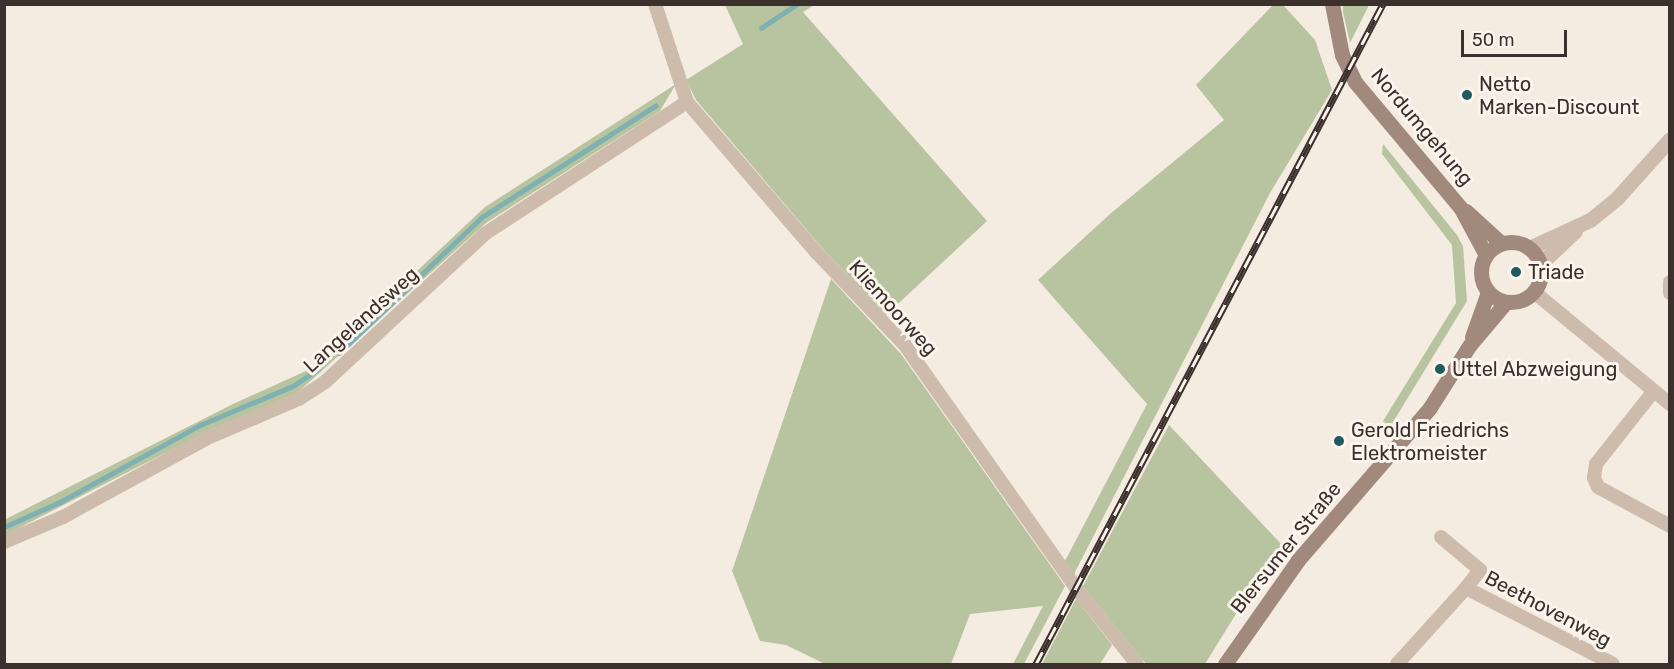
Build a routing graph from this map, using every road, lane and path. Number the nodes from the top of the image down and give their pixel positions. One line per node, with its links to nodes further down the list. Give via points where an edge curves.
1 (655, 4): 3 (street, Kliemoorweg)
2 (1332, 4): 5 (main road, Nordumgehung, via 1342,55 1355,82)
3 (687, 102): 21 (street, Langelandsweg, via 486,233 325,382 299,399 207,438 63,516); 23 (street, Kliemoorweg, via 817,253 904,344 1076,588)
4 (1670, 139): 6 (street, via 1617,198)
5 (1460, 207): 7 (main road, Nordumgehung); 9 (main road, Nordumgehung)
6 (1579, 227): 8 (street); 10 (street)
7 (1502, 243): 8 (main road); 9 (main road)
8 (1529, 248): 10 (main road)
9 (1486, 255): 12 (main road, via 1480,274)
10 (1540, 264): 13 (main road, via 1541,274)
11 (1670, 282): 14 (street)
12 (1488, 292): 15 (main road); 16 (main road, Blersumer Straße)
13 (1534, 292): 15 (main road, via 1516,302); 17 (street)
14 (1670, 293)
15 (1506, 302): 16 (main road, Blersumer Straße)
16 (1469, 346): 24 (main road, Blersumer Straße, via 1429,409 1298,560)
17 (1653, 392): 18 (street); 19 (street, via 1596,464 1594,478 1598,487)
18 (1670, 404)
19 (1670, 526)
20 (1442, 537): 22 (street, Beethovenweg, via 1480,570)
21 (4, 542)
22 (1466, 588): 25 (street, Beethovenweg); 26 (street, Beethovenweg)
23 (1137, 664)
24 (1225, 664)
25 (1397, 664)
26 (1613, 664)

